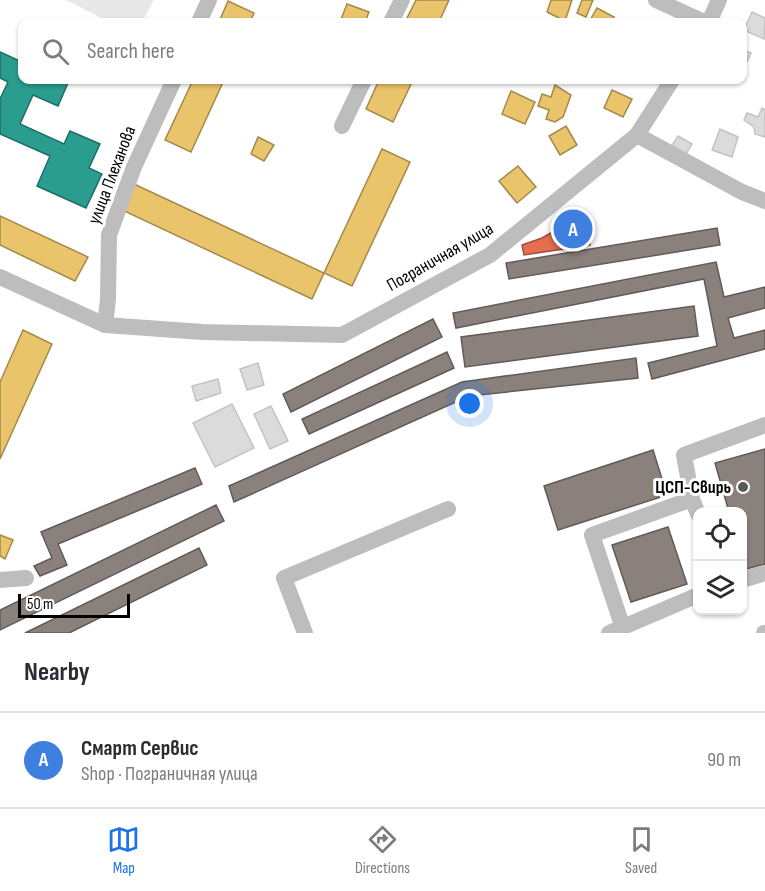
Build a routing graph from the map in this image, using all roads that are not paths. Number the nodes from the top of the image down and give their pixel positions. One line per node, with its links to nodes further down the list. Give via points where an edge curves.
1 (209, 0): 5 (street)
2 (402, 0): 6 (street)
3 (656, 0): 7 (street)
4 (719, 0): 8 (street)
5 (201, 18)
6 (393, 18)
7 (695, 18)
8 (711, 18)
9 (172, 84): 16 (street, улица Плеханова, via 134,167 109,235)
10 (362, 84): 12 (street)
11 (669, 84): 13 (street, Пограничная улица)
12 (342, 126)
13 (637, 135): 14 (street); 16 (street, Пограничная улица, via 490,255 342,335)
14 (765, 201)
15 (0, 277): 16 (street)
16 (105, 325)
17 (765, 425): 18 (street, via 684,455)
18 (695, 507)
19 (693, 508): 26 (street, via 592,535)
20 (448, 509): 27 (street, via 284,578)
21 (765, 573): 23 (street)
22 (26, 578): 24 (street)
23 (747, 578)
24 (0, 580)
25 (693, 597): 26 (street)
26 (616, 631)
27 (305, 633)

